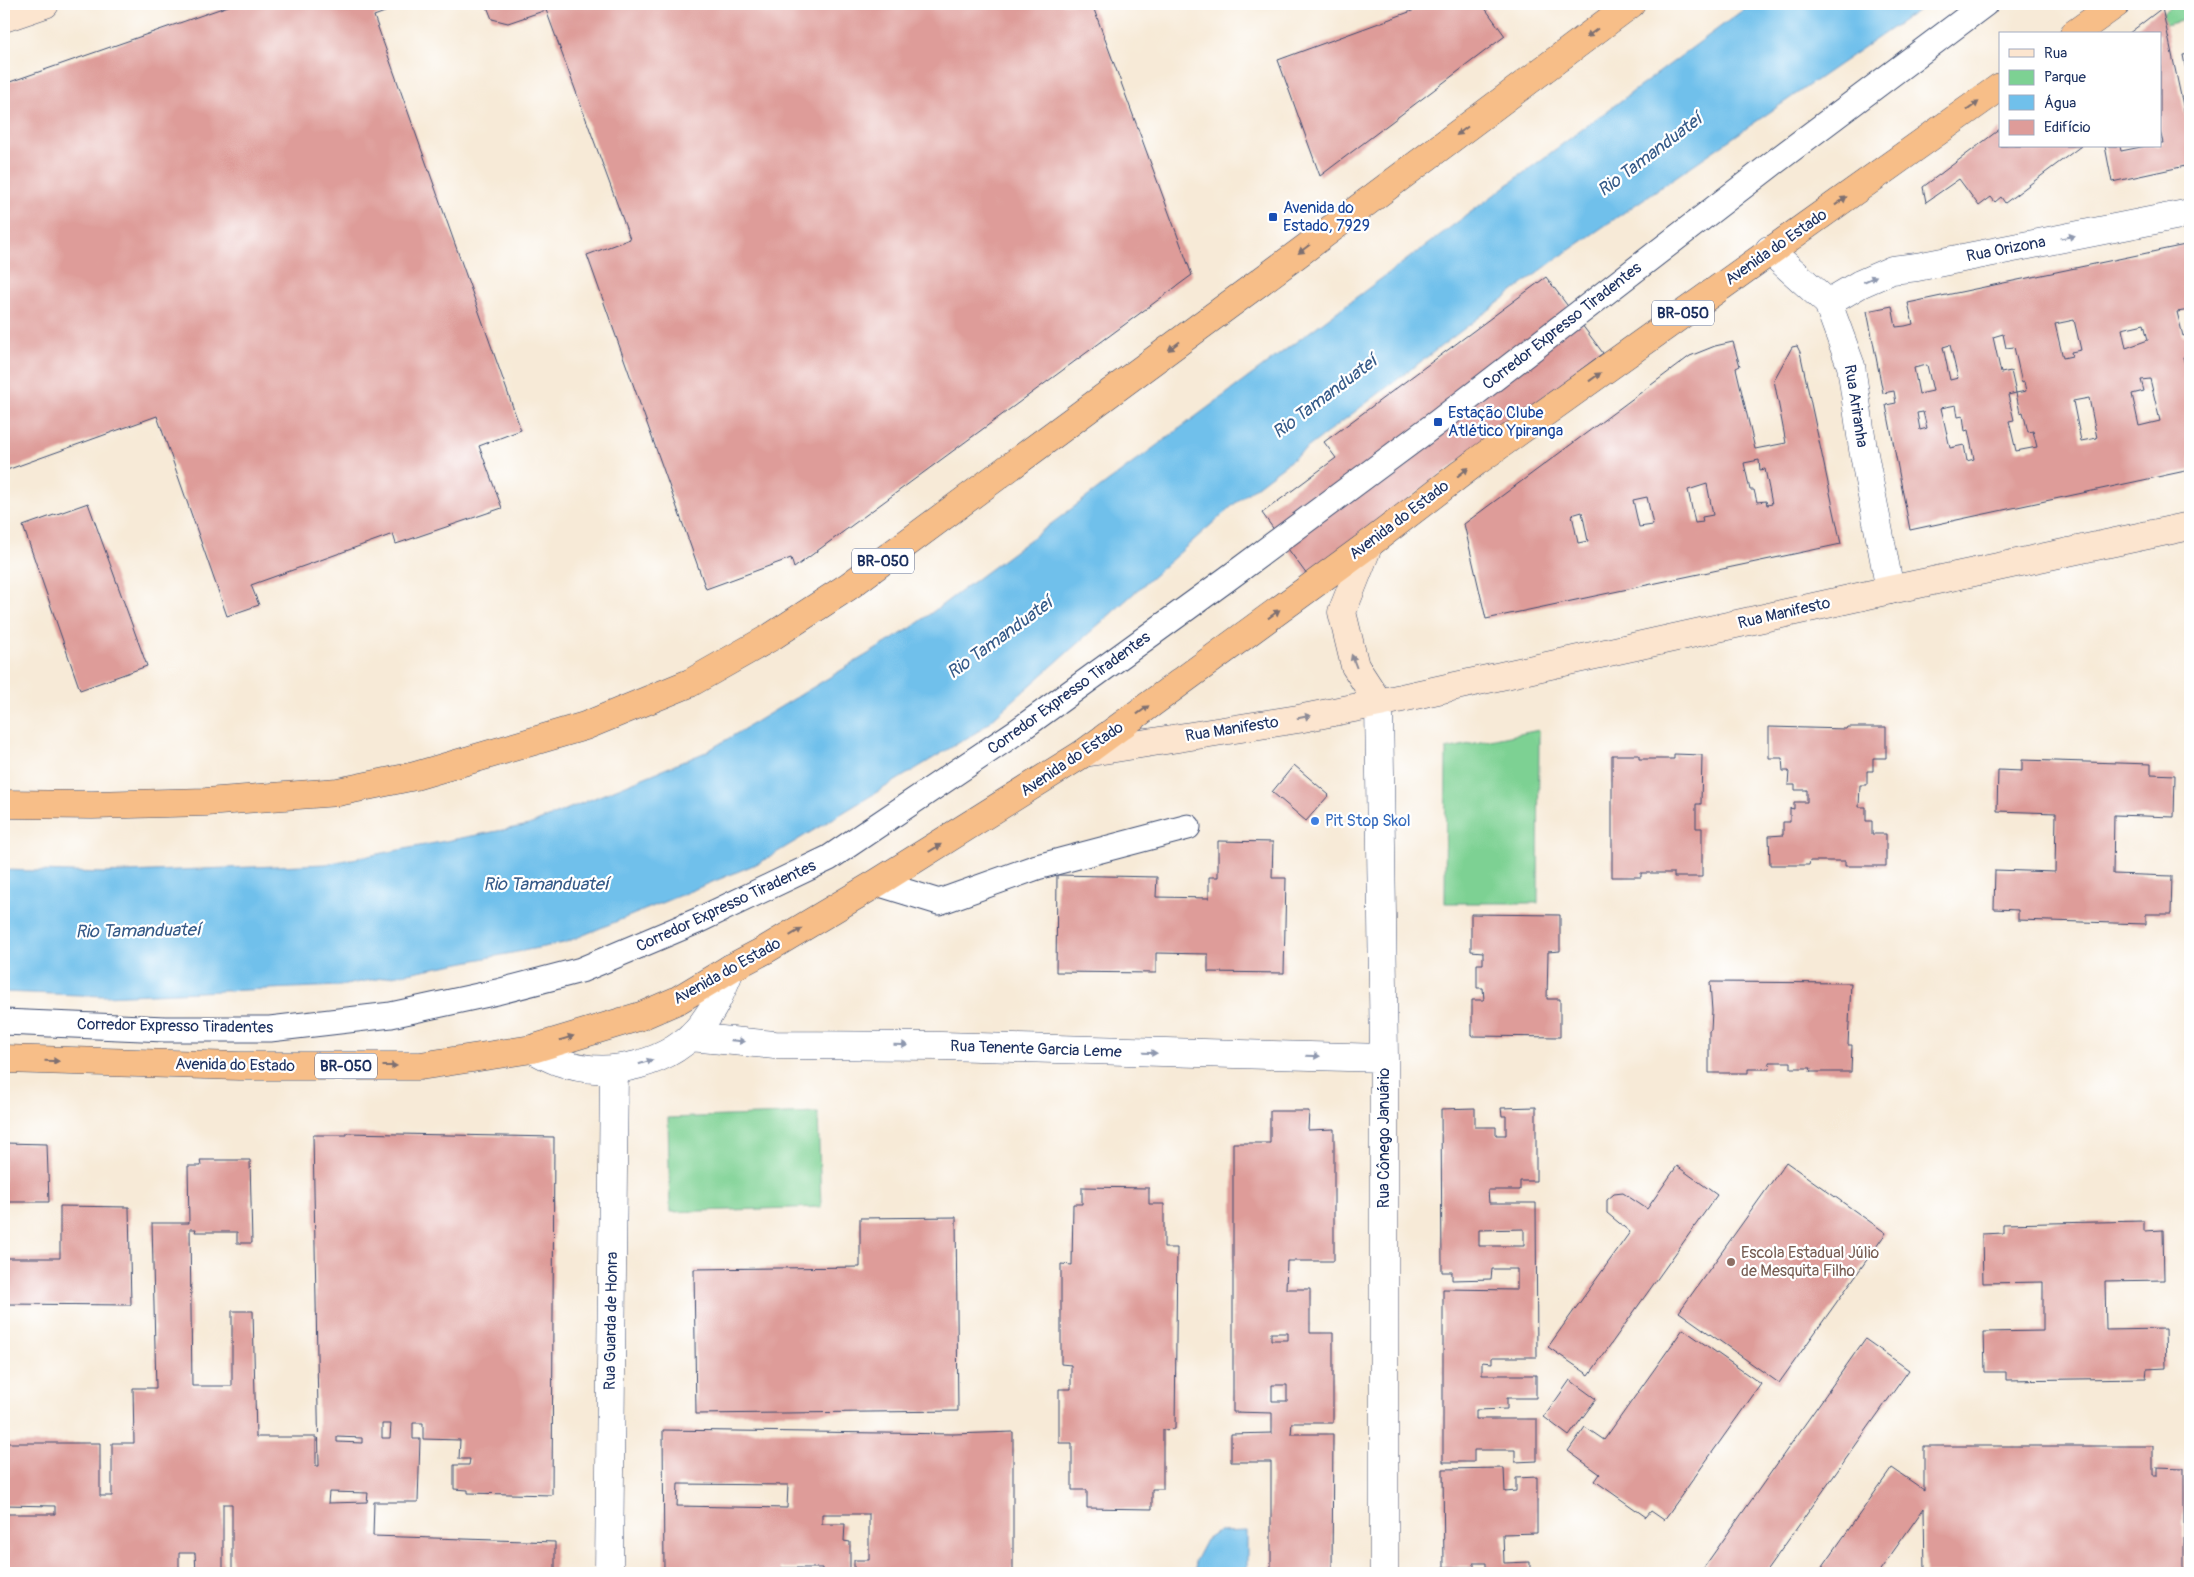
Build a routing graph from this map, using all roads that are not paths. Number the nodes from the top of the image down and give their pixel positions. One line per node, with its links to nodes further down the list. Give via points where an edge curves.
1 (45, 4): 5 (main road)
2 (1631, 4): 16 (highway, BR-050, one-way to 16, via 849,586 771,637 690,683 585,726 415,776 338,792 206,802)
3 (1985, 4): 20 (lane, Corredor Expresso Tiradentes, via 1235,573 1019,730 829,858 697,921 581,970 391,1015 270,1029 165,1029)
4 (2116, 4): 6 (highway)
5 (4, 18)
6 (2077, 32)
7 (1999, 88): 9 (highway, Avenida do Estado / BR-050, one-way to 7)
8 (2190, 213): 10 (street, Rua Orizona, one-way to 8, via 1892,270)
9 (1769, 250): 10 (street, Rua Ariranha); 12 (highway, Avenida do Estado / BR-050, one-way to 9, via 1476,462)
10 (1828, 303): 13 (street, Rua Ariranha, via 1851,366)
11 (2190, 526): 13 (main road, Rua Manifesto)
12 (1369, 544): 14 (main road, one-way to 12, via 1355,666 1342,612); 15 (highway, Avenida do Estado / BR-050, one-way to 12)
13 (1890, 590): 14 (main road, Rua Manifesto)
14 (1379, 703): 15 (main road, Rua Manifesto, one-way to 14); 23 (street, Rua Cônego Januário)
15 (1084, 754): 18 (highway, Avenida do Estado / BR-050, one-way to 15)
16 (4, 804)
17 (1188, 828): 18 (lane, via 1037,866 939,902)
18 (877, 883): 19 (highway, Avenida do Estado / BR-050, one-way to 18)
19 (730, 968): 21 (street, via 720,997); 22 (highway, Avenida do Estado / BR-050, one-way to 19, via 641,1016 678,1000)
20 (4, 1022)
21 (690, 1036): 23 (street, Rua Tenente Garcia Leme, one-way to 23, via 775,1045 942,1046); 25 (street, one-way to 21, via 652,1060)
22 (532, 1049): 24 (highway, Avenida do Estado / BR-050, one-way to 22, via 239,1066 420,1066); 25 (street, via 560,1062 590,1069)
23 (1384, 1058): 27 (street, Rua Cônego Januário)
24 (4, 1059)
25 (614, 1069): 26 (street, Rua Guarda de Honra)
26 (609, 1573)
27 (1384, 1573)

